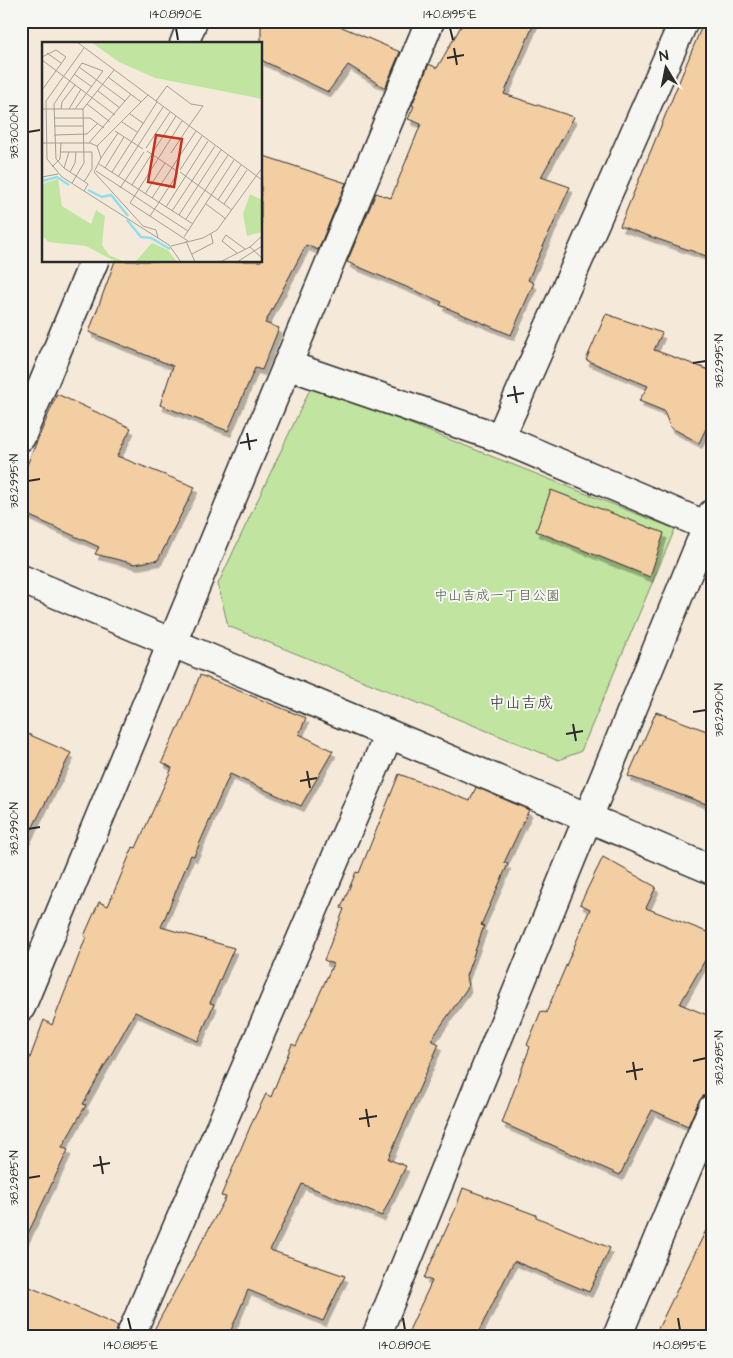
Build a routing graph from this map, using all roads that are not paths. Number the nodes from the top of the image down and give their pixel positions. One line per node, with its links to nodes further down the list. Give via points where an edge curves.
1 (193, 21): 4 (street)
2 (430, 21): 6 (street)
3 (684, 21): 8 (street)
4 (185, 42)
5 (94, 262): 7 (street)
6 (287, 364): 8 (street); 11 (street)
7 (21, 437)
8 (500, 438): 9 (street)
9 (709, 520): 13 (street)
10 (21, 578): 11 (street)
11 (172, 642): 12 (street); 15 (street)
12 (389, 734): 13 (street); 17 (street)
13 (589, 818): 14 (street); 18 (street)
14 (712, 870)
15 (21, 1007)
16 (712, 1109): 19 (street)
17 (130, 1337)
18 (376, 1337)
19 (617, 1337)

